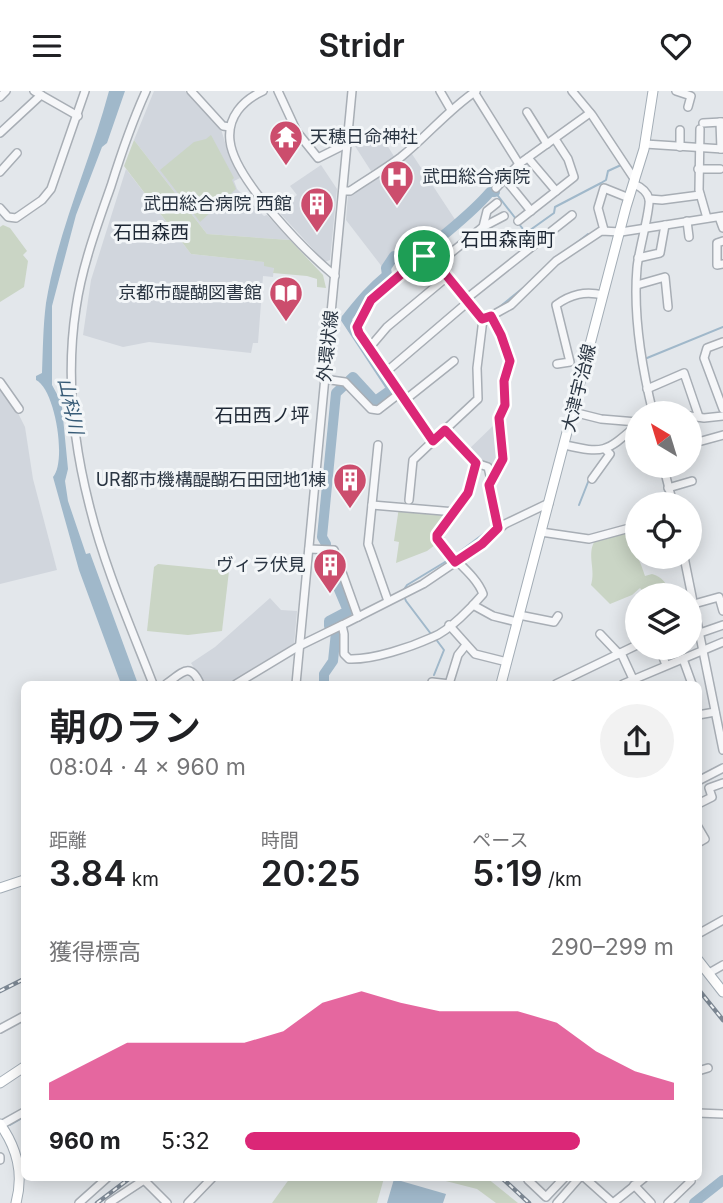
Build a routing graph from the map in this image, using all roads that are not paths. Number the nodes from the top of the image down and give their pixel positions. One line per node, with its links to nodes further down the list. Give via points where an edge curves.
1 (6, 91): 14 (street)
2 (85, 91): 19 (street)
3 (146, 91): 142 (street, via 86,264 76,309 72,377 74,423 89,504)
4 (192, 91): 21 (street, via 223,126)
5 (263, 91): 21 (street, via 239,107)
6 (278, 91): 25 (street, via 297,132 318,158)
7 (352, 91): 25 (street, 外環状線)
8 (440, 91): 16 (street)
9 (572, 91): 18 (street)
10 (653, 91): 27 (main road, 大津宇治線)
11 (678, 91): 15 (street, via 691,96)
12 (472, 92): 16 (street); 28 (street)
13 (37, 93): 19 (street); 23 (street)
14 (0, 97)
15 (688, 107)
16 (451, 110): 42 (street, via 401,157 350,191)
17 (527, 112): 26 (street)
18 (590, 114): 24 (street); 40 (street)
19 (78, 116): 48 (street, via 47,194 16,218)
20 (721, 122): 30 (street, via 702,126); 31 (street)
21 (230, 127): 67 (street, via 232,149 247,179 292,234)
22 (680, 130): 29 (street)
23 (0, 133)
24 (555, 139): 26 (street); 43 (street, via 574,173)
25 (348, 143): 42 (street, 外環状線)
26 (547, 144): 34 (street)
27 (645, 144): 29 (street); 40 (main road, 大津宇治線)
28 (508, 146): 32 (street); 35 (street)
29 (680, 147): 30 (street)
30 (699, 148): 31 (street); 36 (street)
31 (722, 149)
32 (500, 151)
33 (17, 153): 38 (street)
34 (528, 158): 35 (street); 43 (street)
35 (519, 164): 39 (street)
36 (698, 169): 37 (street); 44 (street)
37 (720, 169)
38 (0, 172)
39 (505, 179): 41 (street); 49 (street)
40 (635, 182): 45 (main road, 大津宇治線); 46 (street)
41 (496, 188)
42 (343, 191): 67 (street, 外環状線)
43 (556, 191): 49 (street)
44 (700, 195): 46 (street); 53 (street)
45 (629, 198): 60 (street, via 604,188 598,208); 61 (main road, 大津宇治線)
46 (649, 199): 58 (street)
47 (497, 203): 57 (street, via 487,211)
48 (0, 208)
49 (531, 211): 54 (street)
50 (572, 215): 71 (street)
51 (504, 216): 57 (street)
52 (721, 216): 53 (street); 59 (street)
53 (707, 218): 55 (street)
54 (519, 221)
55 (687, 222): 56 (street); 62 (street)
56 (665, 225): 58 (street); 64 (street, via 660,253)
57 (483, 227): 65 (street)
58 (643, 228): 61 (street); 64 (street)
59 (723, 228)
60 (604, 230): 61 (street); 73 (street, via 556,261 511,305)
61 (621, 232): 70 (main road, 大津宇治線)
62 (689, 237)
63 (723, 241): 66 (street, via 718,243 717,265)
64 (638, 258): 69 (street)
65 (437, 264): 68 (street); 76 (street, via 427,255 421,257 371,300 357,327)
66 (723, 264)
67 (335, 276): 80 (street, 外環状線)
68 (447, 277): 71 (street); 76 (street)
69 (637, 285): 72 (street, via 665,277); 82 (street)
70 (603, 295): 78 (street, via 589,292 556,305 570,362); 88 (main road, 大津宇治線)
71 (467, 300): 74 (street); 79 (street)
72 (668, 307)
73 (491, 316): 74 (street); 103 (street, via 510,361 499,418 503,459)
74 (482, 319): 92 (street, via 478,399)
75 (723, 342): 87 (street, via 707,348 704,358)
76 (370, 347): 79 (street)
77 (454, 361): 83 (street)
78 (558, 365)
79 (386, 372): 83 (street)
80 (324, 379): 83 (street, via 346,383 371,409); 114 (street, 外環状線)
81 (0, 382): 86 (street)
82 (647, 389): 84 (street); 85 (street, via 684,373)
83 (403, 397): 95 (street)
84 (650, 401)
85 (694, 401)
86 (19, 409)
87 (723, 409)
88 (573, 412): 91 (street); 98 (main road, 大津宇治線)
89 (723, 416): 90 (street)
90 (702, 417)
91 (625, 422)
92 (445, 430): 95 (street); 100 (street)
93 (625, 435): 99 (street)
94 (723, 435): 96 (street)
95 (433, 441): 107 (street, via 413,460)
96 (702, 441)
97 (379, 445): 109 (street)
98 (565, 445): 99 (street); 108 (main road, 大津宇治線)
99 (607, 451): 102 (street)
100 (476, 463): 103 (street, via 488,467); 110 (street, via 471,487)
101 (666, 478): 105 (street)
102 (592, 479)
103 (491, 480): 111 (street)
104 (692, 481): 105 (street)
105 (668, 488): 106 (street)
106 (669, 492)
107 (409, 501)
108 (549, 503): 111 (street); 113 (main road, 大津宇治線)
109 (372, 505): 110 (street); 117 (street, via 368,544)
110 (455, 512): 115 (street, via 437,539)
111 (498, 528): 115 (street)
112 (625, 529): 113 (street, via 590,539)
113 (541, 533): 122 (main road, 大津宇治線)
114 (309, 549): 121 (street, via 334,550); 131 (street, 外環状線)
115 (455, 562): 117 (street); 118 (street, via 479,585 482,594)
116 (702, 599): 119 (street, via 719,597)
117 (388, 601): 121 (street)
118 (473, 605): 122 (street, via 493,616); 123 (street)
119 (723, 611)
120 (558, 616): 122 (street, via 554,622)
121 (358, 617): 125 (street)
122 (518, 618): 138 (main road, 大津宇治線)
123 (449, 625): 125 (street, via 433,638 373,658 356,659 344,654 344,634); 130 (street)
124 (723, 625): 126 (street)
125 (336, 628): 131 (street)
126 (702, 632)
127 (600, 634): 134 (street)
128 (702, 642): 133 (street)
129 (723, 642): 133 (street)
130 (466, 645): 138 (street, via 475,654); 147 (street)
131 (299, 646): 145 (street); 146 (street, 外環状線)
132 (625, 651): 134 (street)
133 (704, 651): 153 (street)
134 (620, 654): 141 (street); 149 (street)
135 (664, 660): 139 (street)
136 (680, 660): 139 (street)
137 (683, 660): 152 (street)
138 (507, 662): 148 (main road, 大津宇治線)
139 (666, 665): 140 (street)
140 (643, 675): 141 (street); 151 (street)
141 (634, 679): 150 (street)
142 (152, 681)
143 (170, 681): 144 (street, via 186,670 195,673)
144 (199, 681)
145 (241, 681)
146 (296, 681)
147 (450, 681)
148 (502, 681)
149 (562, 681)
150 (630, 681)
151 (646, 681)
152 (691, 681)
153 (715, 712): 154 (street); 155 (street)
154 (702, 714)
155 (723, 750)
156 (723, 768): 157 (street)
157 (702, 779)
158 (723, 783): 159 (street, via 709,788 712,797)
159 (702, 802)
160 (21, 881): 161 (main road)
161 (0, 888)
162 (723, 920): 163 (street)
163 (702, 932)
164 (702, 965): 166 (main road)
165 (723, 965): 166 (street)
166 (709, 973): 167 (main road)
167 (723, 992)
168 (21, 1018): 169 (street)
169 (0, 1029)
170 (708, 1068): 172 (street)
171 (21, 1069): 173 (main road)
172 (702, 1070)
173 (0, 1083)
174 (702, 1113): 176 (street)
175 (21, 1114): 177 (street)
176 (723, 1114)
177 (1, 1128): 178 (main road)
178 (21, 1162)
179 (21, 1170): 192 (main road)
180 (104, 1181): 193 (street)
181 (142, 1181): 191 (street)
182 (147, 1181): 194 (street)
183 (209, 1181): 195 (street)
184 (529, 1181): 185 (street, via 546,1197)
185 (561, 1181)
186 (576, 1181): 196 (street)
187 (588, 1181): 197 (street)
188 (640, 1181): 190 (street)
189 (691, 1181): 199 (street)
190 (634, 1185): 197 (street); 198 (street)
191 (111, 1202)
192 (16, 1203)
193 (79, 1203)
194 (167, 1203)
195 (188, 1203)
196 (557, 1203)
197 (613, 1203)
198 (651, 1203)
199 (667, 1203)

